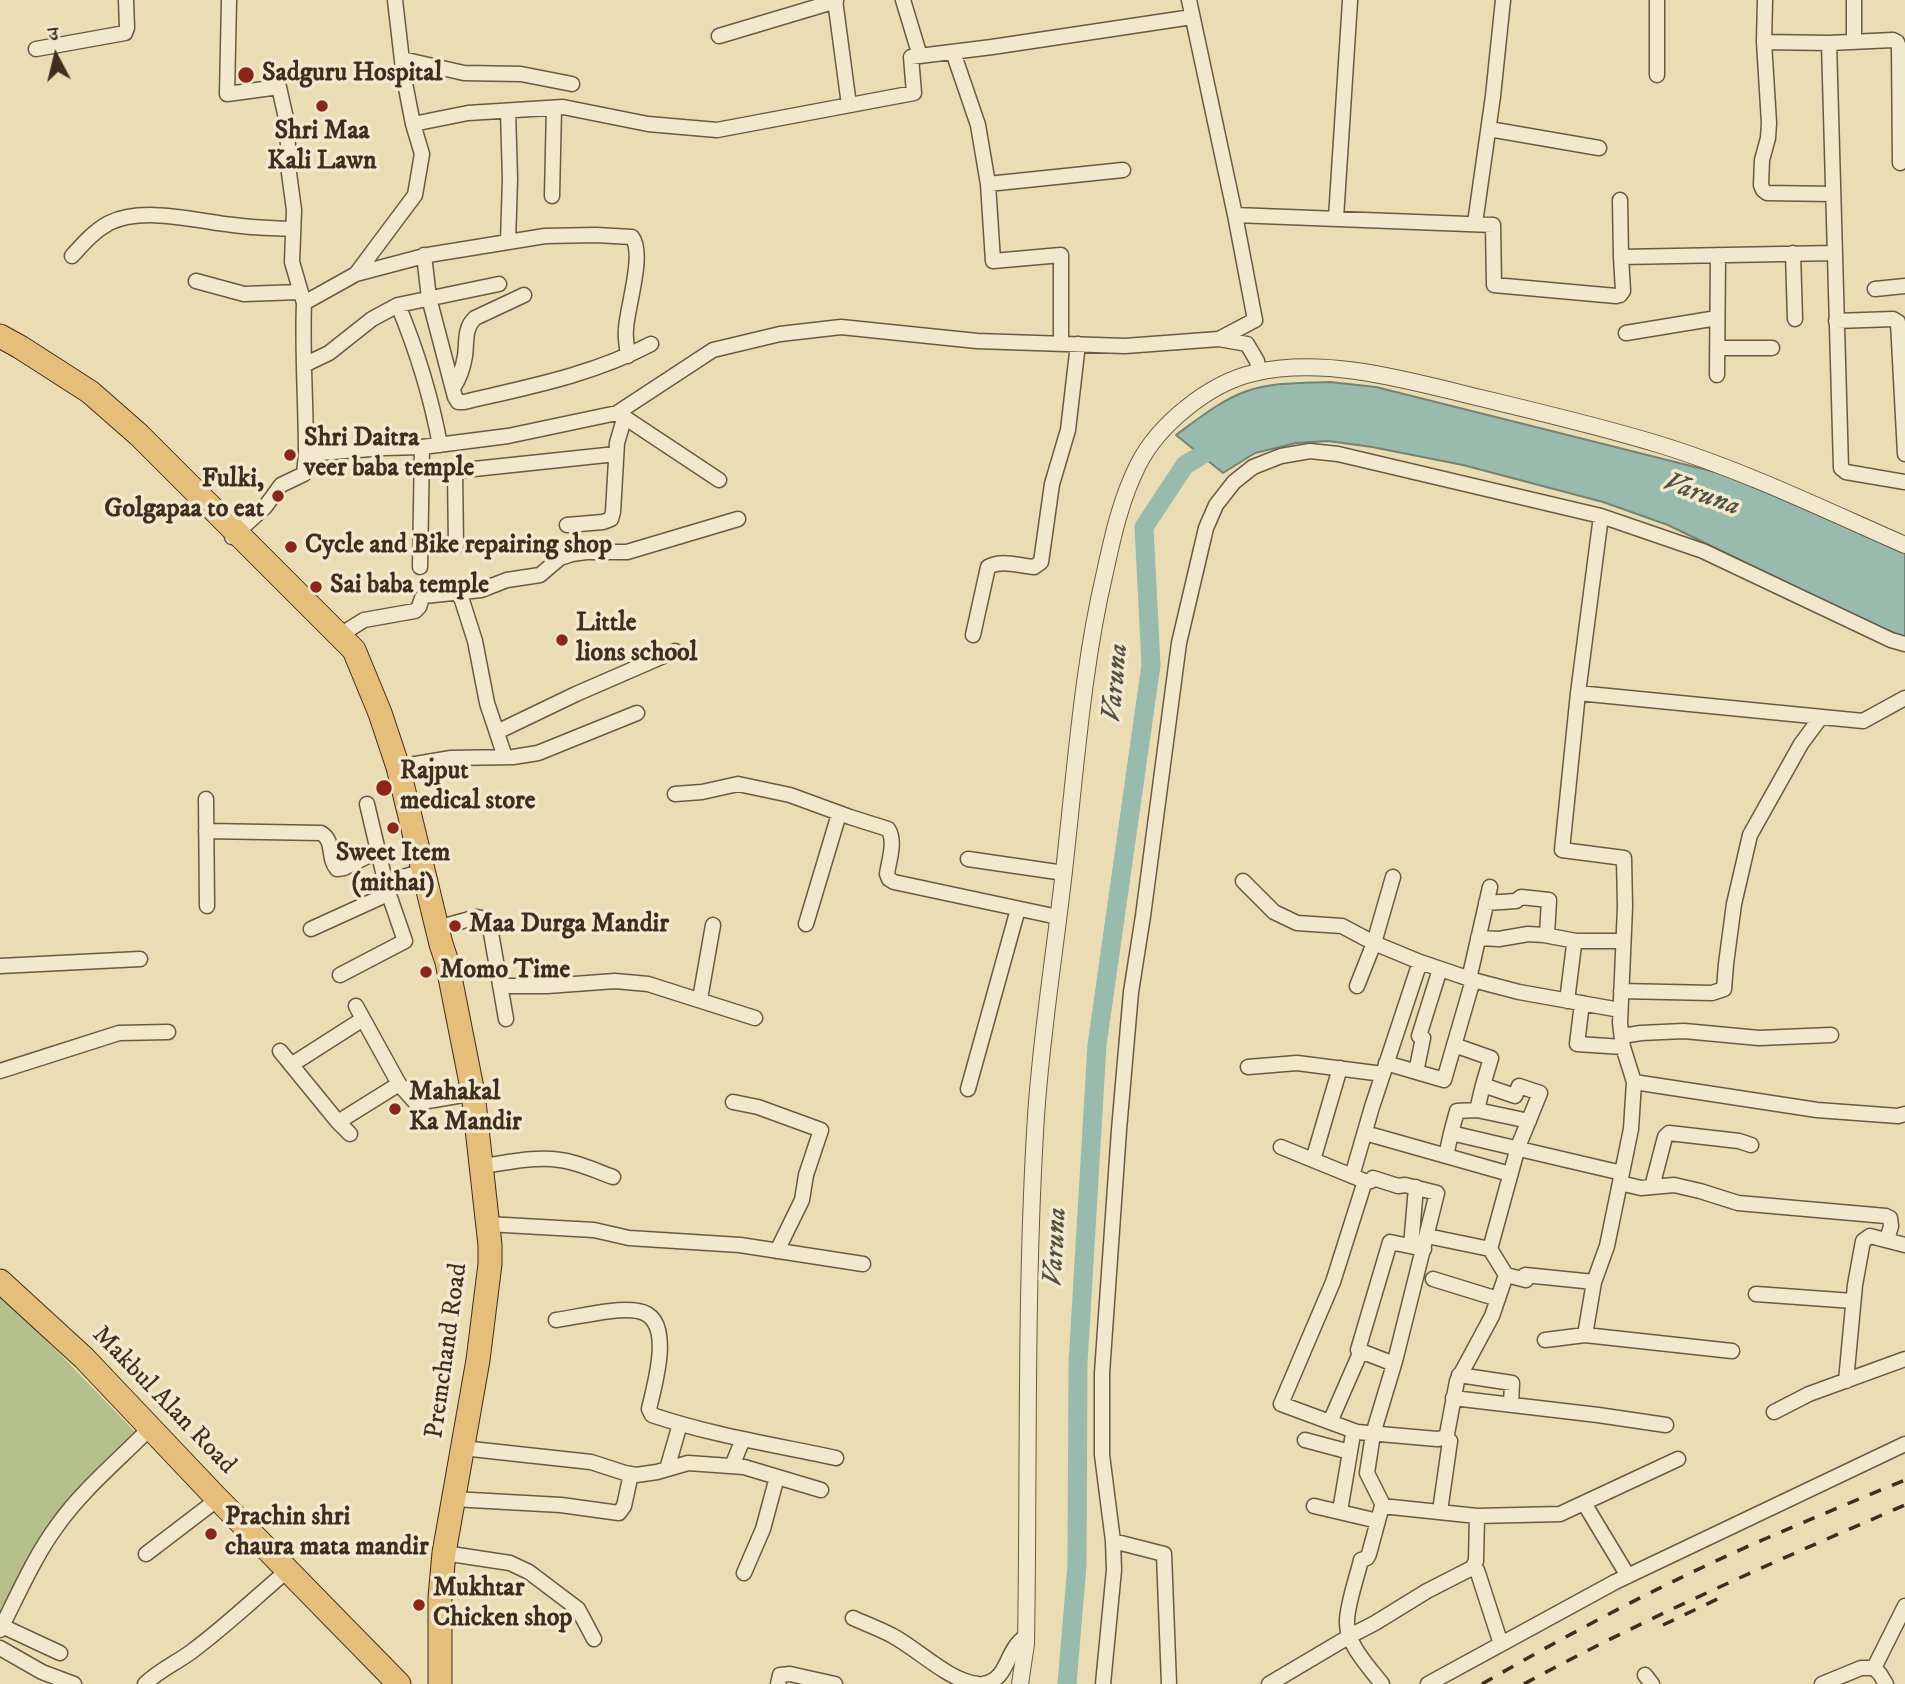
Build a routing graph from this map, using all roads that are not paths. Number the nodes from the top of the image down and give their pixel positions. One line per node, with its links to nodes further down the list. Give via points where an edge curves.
1 (126, 0): 17 (street, via 125,33)
2 (229, 0): 38 (street, via 227,94 279,87 287,122)
3 (395, 0): 20 (street)
4 (903, 0): 19 (street)
5 (1189, 0): 12 (street)
6 (1503, 0): 27 (street)
7 (1657, 0): 21 (street)
8 (1765, 0): 15 (street)
9 (1854, 0): 14 (street)
10 (836, 1): 13 (street); 23 (street)
11 (1350, 1): 36 (street)
12 (1192, 17): 18 (street); 35 (street)
13 (719, 36)
14 (1854, 41): 16 (street); 29 (street, via 1897,41)
15 (1764, 42): 16 (street); 32 (street, via 1769,123 1761,186 1767,193)
16 (1829, 43): 32 (street)
17 (36, 48)
18 (953, 52): 19 (street); 31 (street, via 978,125)
19 (920, 56): 23 (street, via 911,57 914,93)
20 (402, 59): 22 (street, via 464,73 521,74); 26 (street)
21 (1657, 75)
22 (572, 84)
23 (849, 105): 24 (street, via 717,130)
24 (554, 108): 25 (street); 33 (street)
25 (508, 111): 26 (street); 39 (street)
26 (413, 124): 46 (street, via 422,153 415,195)
27 (1489, 129): 28 (street); 37 (street)
28 (1599, 148)
29 (1900, 163)
30 (1123, 170): 31 (street)
31 (988, 184): 62 (street, via 993,261 1061,256)
32 (1833, 194): 41 (street)
33 (552, 197)
34 (1619, 200): 45 (street)
35 (1235, 215): 36 (street); 60 (street, via 1255,320)
36 (1336, 218): 37 (street)
37 (1475, 223): 45 (street, via 1493,225 1494,285 1616,296 1623,291)
38 (293, 229): 44 (street, via 131,216 107,224); 52 (street, via 292,262)
39 (508, 242): 42 (street); 67 (street, via 566,235 634,238)
40 (1793, 253): 41 (street); 43 (street); 56 (street)
41 (1835, 253): 57 (street)
42 (424, 255): 46 (street); 53 (street)
43 (1718, 255): 45 (street); 55 (street)
44 (72, 256)
45 (1621, 257)
46 (356, 274): 52 (street)
47 (197, 281): 52 (street, via 244,294)
48 (499, 284): 53 (street)
49 (1905, 286): 50 (street)
50 (1875, 289)
51 (524, 295): 71 (street, via 471,321 462,372)
52 (302, 297): 68 (street)
53 (429, 298): 54 (street); 71 (street)
54 (398, 304): 68 (street, via 330,353); 74 (street, via 430,393)
55 (1717, 318): 58 (street); 65 (street)
56 (1795, 319)
57 (1836, 321): 72 (street, via 1896,320); 80 (street, via 1841,468)
58 (1626, 333)
59 (0, 336): 84 (highway, Premchand Road, via 90,392 161,456)
60 (1219, 339): 63 (street); 69 (street, via 1247,344)
61 (651, 344): 67 (street)
62 (1061, 344): 63 (street); 73 (street, via 841,327 780,334 713,350)
63 (1079, 344): 90 (street, via 1068,430 1052,484 1042,560 1034,567 988,566)
64 (0, 345): 84 (highway, Premchand Road, via 106,419)
65 (1717, 348): 66 (street); 70 (street)
66 (1772, 348)
67 (628, 356): 71 (street, via 566,378 464,402 456,400)
68 (304, 365): 76 (street)
69 (1259, 372): 85 (street, via 1317,368 1396,377 1618,433 1763,482); 109 (street, via 1230,381 1176,416 1152,442 1128,487 1115,525 1086,672)
70 (1717, 375)
71 (453, 388)
72 (1904, 408): 78 (street)
73 (620, 416): 74 (street); 77 (street); 79 (street)
74 (440, 445): 75 (street)
75 (422, 447): 76 (street); 87 (street)
76 (306, 454): 84 (street, via 304,474 281,485)
77 (616, 454): 83 (street, via 611,519); 86 (street, via 455,471)
78 (1905, 454)
79 (719, 480)
80 (1905, 482)
81 (1601, 516): 91 (street, via 1703,551); 94 (street); 234 (street, via 1310,451 1253,467 1216,505 1206,528 1179,643 1131,992 1102,1373 1102,1455)
82 (738, 519): 88 (street, via 627,552 572,554 540,575)
83 (567, 525)
84 (233, 536): 89 (highway, Premchand Road); 93 (highway, Premchand Road)
85 (1905, 545)
86 (456, 546)
87 (420, 567)
88 (460, 594): 89 (street, via 424,596 415,611 365,620); 98 (street)
89 (340, 635): 93 (highway, Premchand Road, via 354,650)
90 (973, 635)
91 (1905, 644)
92 (675, 651): 98 (street)
93 (366, 676): 100 (highway, Premchand Road)
94 (1578, 693): 97 (street); 125 (street, via 1562,850 1624,858)
95 (1905, 698): 97 (street, via 1864,721)
96 (638, 713): 99 (street, via 552,749)
97 (1821, 717): 135 (street, via 1750,835 1734,904 1724,989 1712,993)
98 (497, 732): 99 (street)
99 (505, 757): 100 (street, via 441,759)
100 (398, 767): 108 (highway, Premchand Road)
101 (675, 794): 104 (street, via 738,784 790,795)
102 (206, 799): 105 (street)
103 (367, 804): 106 (street)
104 (839, 814): 116 (street, via 891,832 890,880); 118 (street)
105 (206, 831): 106 (street, via 321,833 329,840 337,869); 115 (street)
106 (378, 851): 113 (street)
107 (968, 859): 109 (street)
108 (424, 871): 113 (street); 122 (highway, Premchand Road)
109 (1064, 873): 117 (street)
110 (1393, 877): 126 (street)
111 (1243, 881): 126 (street, via 1286,919 1342,926)
112 (1490, 887): 114 (street)
113 (387, 888): 120 (street); 131 (street, via 405,942)
114 (1486, 903): 121 (street, via 1521,897 1549,901); 123 (street)
115 (207, 906)
116 (1018, 909): 117 (street); 156 (street)
117 (1058, 917): 244 (street, via 1042,1047 1032,1202)
118 (806, 924)
119 (713, 925): 136 (street)
120 (311, 929)
121 (1547, 935): 123 (street); 124 (street)
122 (439, 936): 133 (street, via 477,917 486,919); 157 (highway, Premchand Road, via 439,967); 171 (highway, Premchand Road, via 473,1093)
123 (1478, 938): 132 (street)
124 (1576, 941): 125 (street); 137 (street)
125 (1623, 941): 135 (street)
126 (1374, 943): 128 (street); 134 (street)
127 (140, 959): 129 (street)
128 (1420, 962): 130 (street); 150 (street)
129 (0, 966)
130 (1440, 968): 132 (street); 152 (street, via 1419,1036 1423,1038)
131 (340, 975)
132 (1471, 979): 137 (street); 145 (street)
133 (500, 986): 136 (street, via 615,981 648,984); 141 (street)
134 (1357, 986)
135 (1621, 991): 139 (street)
136 (700, 999): 140 (street)
137 (1567, 1001): 138 (street)
138 (1582, 1003): 139 (street); 144 (street, via 1577,1044)
139 (1620, 1010): 144 (street)
140 (755, 1018)
141 (506, 1019)
142 (169, 1032): 151 (street, via 119,1033)
143 (1831, 1035): 144 (street, via 1759,1038 1684,1031 1642,1033)
144 (1623, 1042): 153 (street)
145 (1454, 1045): 152 (street, via 1444,1080); 155 (street, via 1491,1058)
146 (280, 1051): 147 (street)
147 (291, 1065): 154 (street, via 360,1012); 162 (street)
148 (1248, 1067): 149 (street, via 1297,1063)
149 (1340, 1068): 150 (street); 170 (street)
150 (1384, 1069): 152 (street); 163 (street)
151 (0, 1071)
152 (1416, 1072)
153 (1634, 1082): 160 (street, via 1817,1110); 174 (street)
154 (399, 1084): 157 (street, via 416,1103); 162 (street)
155 (1483, 1085): 159 (street); 161 (street, via 1516,1096 1520,1086 1541,1093)
156 (968, 1089)
157 (463, 1095): 255 (highway, Premchand Road, via 478,1275 469,1351 429,1567)
158 (733, 1102): 183 (street, via 821,1130 802,1200)
159 (1476, 1110): 161 (street); 164 (street, via 1457,1111)
160 (1905, 1114)
161 (1529, 1121): 168 (street)
162 (338, 1122): 165 (street)
163 (1365, 1132): 169 (street); 175 (street)
164 (1451, 1133): 168 (street); 169 (street)
165 (350, 1134)
166 (1751, 1144): 176 (street, via 1669,1133)
167 (1281, 1147): 170 (street)
168 (1518, 1147): 172 (street); 174 (street)
169 (1446, 1156): 172 (street)
170 (1313, 1160): 175 (street)
171 (482, 1166): 173 (street, via 545,1158 573,1162); 178 (highway, Premchand Road)
172 (1510, 1174): 182 (street)
173 (613, 1177)
174 (1621, 1178): 176 (street, via 1641,1188); 188 (street, via 1607,1246)
175 (1359, 1179): 177 (street); 206 (street, via 1333,1282 1280,1404)
176 (1652, 1187): 179 (street, via 1674,1185 1746,1204 1886,1216 1891,1226)
177 (1416, 1188): 180 (street); 180 (street, via 1437,1193)
178 (487, 1224): 183 (street, via 594,1230 629,1238); 216 (highway, Premchand Road, via 488,1286)
179 (1887, 1240): 181 (street); 192 (street, via 1870,1236 1863,1241)
180 (1421, 1244): 182 (street); 196 (street, via 1390,1242); 199 (street)
181 (1905, 1245)
182 (1490, 1249): 185 (street)
183 (777, 1251): 184 (street)
184 (863, 1264)
185 (1506, 1275): 188 (street); 191 (street)
186 (1433, 1279): 191 (street)
187 (0, 1281): 202 (highway, Makbul Alan Road, via 84,1358)
188 (1594, 1282): 194 (street)
189 (1756, 1294): 192 (street)
190 (0, 1296): 202 (highway, Makbul Alan Road)
191 (1498, 1299): 200 (street)
192 (1853, 1301): 201 (street)
193 (556, 1320): 207 (street, via 629,1310 650,1316 660,1357 649,1412)
194 (1585, 1335): 195 (street); 197 (street)
195 (1545, 1340)
196 (1361, 1351): 199 (street); 206 (street)
197 (1732, 1351)
198 (1905, 1359): 201 (street)
199 (1394, 1364): 210 (street)
200 (1459, 1375): 203 (street); 204 (street, via 1512,1383)
201 (1846, 1381): 205 (street)
202 (114, 1398): 211 (highway, Makbul Alan Road); 226 (highway, Makbul Alan Road)
203 (1453, 1398): 204 (street); 212 (street)
204 (1511, 1405): 208 (street)
205 (1774, 1412)
206 (1330, 1422): 209 (street)
207 (680, 1424): 213 (street); 221 (street)
208 (1666, 1425)
209 (1357, 1433): 210 (street); 217 (street)
210 (1373, 1434): 212 (street); 228 (street, via 1367,1473)
211 (142, 1436): 226 (highway, Makbul Alan Road); 243 (street, via 55,1527)
212 (1444, 1438): 231 (street, via 1450,1441)
213 (743, 1439): 218 (street); 220 (street)
214 (1305, 1440): 217 (street)
215 (1905, 1444): 240 (street)
216 (462, 1448): 222 (street, via 591,1462); 225 (highway, Premchand Road)
217 (1350, 1452): 230 (street)
218 (836, 1458)
219 (1678, 1459): 227 (street)
220 (732, 1466): 221 (street, via 688,1463); 223 (street)
221 (667, 1469): 222 (street)
222 (631, 1474): 225 (street, via 619,1513)
223 (777, 1477): 224 (street); 238 (street, via 763,1530)
224 (821, 1490)
225 (453, 1499): 235 (highway, Premchand Road)
226 (214, 1502): 236 (street); 239 (highway, Makbul Alan Road)
227 (1584, 1503): 232 (street, via 1560,1514); 240 (street)
228 (1383, 1505): 231 (street); 233 (street)
229 (1314, 1506): 230 (street)
230 (1340, 1511): 233 (street)
231 (1440, 1511): 232 (street)
232 (1478, 1516): 237 (street)
233 (1378, 1521): 245 (street, via 1369,1554 1360,1560 1347,1621)
234 (1113, 1541): 261 (street); 262 (street, via 1164,1554)
235 (444, 1553): 246 (street, via 510,1563 529,1572 578,1609); 256 (highway, Premchand Road)
236 (146, 1555)
237 (1472, 1568): 245 (street); 247 (street, via 1477,1570)
238 (744, 1573)
239 (283, 1574): 252 (street); 253 (highway, Makbul Alan Road); 254 (highway, Makbul Alan Road)
240 (1628, 1576): 247 (street)
241 (1905, 1606): 250 (street)
242 (853, 1618): 259 (street, via 892,1635 945,1671)
243 (1, 1628): 249 (street)
244 (1026, 1636): 259 (street, via 1015,1645 997,1679); 260 (street)
245 (1350, 1636): 263 (street); 264 (street)
246 (594, 1639)
247 (1501, 1644): 265 (street)
248 (0, 1648): 251 (street)
249 (60, 1653)
250 (1874, 1668): 266 (street, via 1861,1668); 267 (street)
251 (74, 1684)
252 (145, 1684)
253 (385, 1684)
254 (399, 1684)
255 (425, 1684)
256 (439, 1684)
257 (778, 1684): 258 (street, via 780,1675 790,1674)
258 (835, 1684)
259 (981, 1684)
260 (1020, 1684)
261 (1103, 1684)
262 (1169, 1684)
263 (1269, 1684)
264 (1382, 1684)
265 (1429, 1684)
266 (1822, 1684)
267 (1886, 1684)

